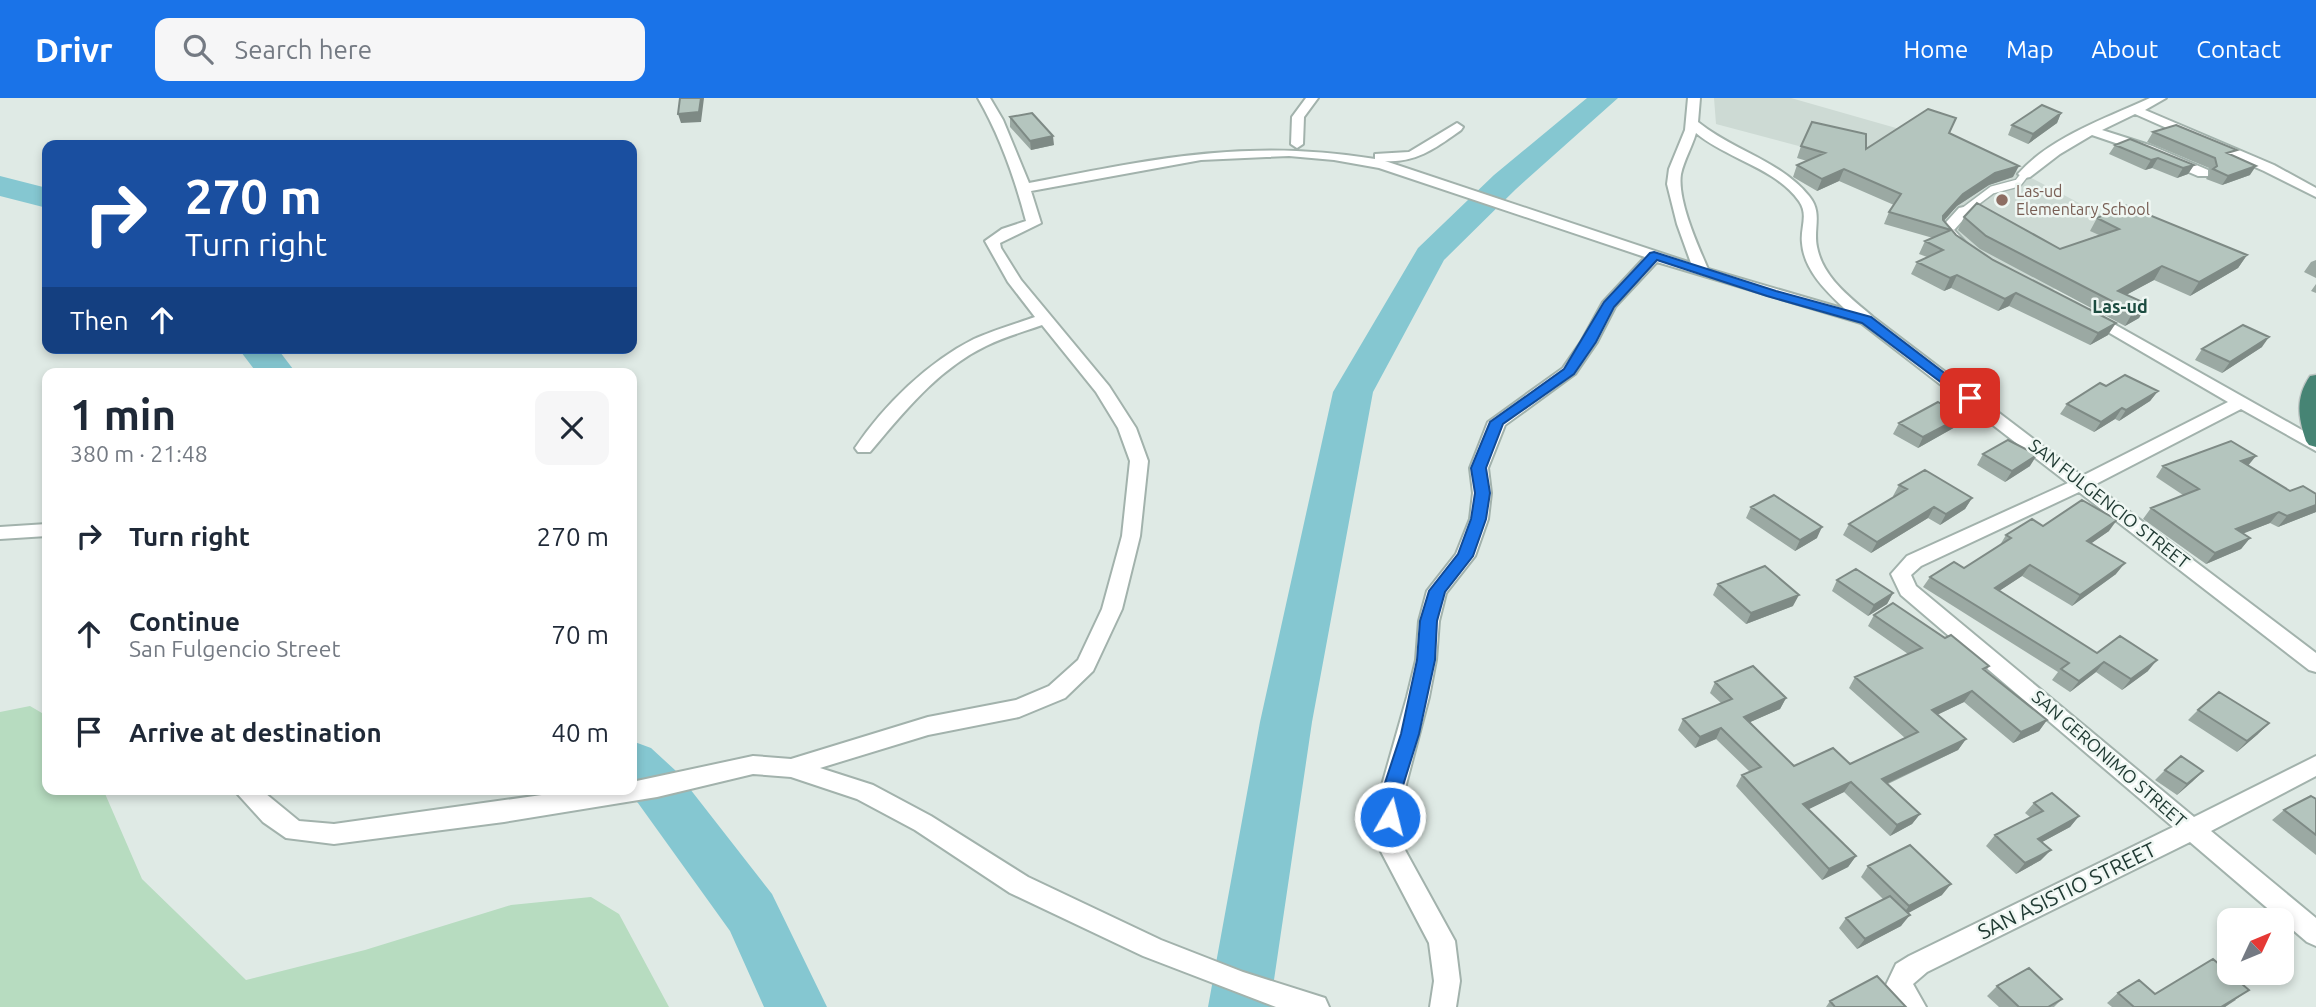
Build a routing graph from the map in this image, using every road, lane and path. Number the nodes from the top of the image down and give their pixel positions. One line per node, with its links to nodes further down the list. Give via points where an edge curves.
1 (984, 98): 13 (street)
2 (1312, 98): 9 (street, via 1298,117)
3 (1693, 98): 6 (street)
4 (2160, 98): 5 (street)
5 (2135, 110): 8 (street); 14 (street)
6 (1692, 123): 18 (street, via 1673,178 1690,245); 21 (street, SAN FULGENCIO STREET, via 1704,135 1793,186 1807,201 1814,221 1809,242 1816,268)
7 (1457, 127): 9 (street, via 1433,147 1406,158)
8 (2093, 131): 11 (street); 12 (street)
9 (1297, 144): 10 (street, via 1228,144)
10 (1190, 157): 13 (street); 17 (street, via 1279,151 1352,158)
11 (2203, 173)
12 (2025, 174): 15 (lane, via 2018,183 1992,190)
13 (1024, 188): 20 (street, via 1034,223 992,242)
14 (2316, 192)
15 (1964, 211): 16 (street, via 1947,230)
16 (1971, 252)
17 (1647, 253): 18 (street); 39 (street, via 1608,305 1569,372 1497,422 1479,468 1479,519 1465,556 1437,591 1426,660 1392,792 1388,842 1442,941 1447,981)
18 (1702, 272): 21 (street)
19 (2073, 307): 23 (street)
20 (1045, 320): 25 (street, via 999,334 954,358 907,397); 31 (street, via 1103,390 1127,428 1139,461 1128,548 1112,609 1086,665 1057,692 1019,708 928,726)
21 (1867, 320): 26 (street, SAN FULGENCIO STREET)
22 (2316, 380): 24 (highway, via 2309,391 2306,413)
23 (2239, 403): 24 (street); 26 (street)
24 (2316, 443)
25 (864, 448)
26 (2083, 483): 29 (street, SAN FULGENCIO STREET); 35 (street, SAN GERONIMO STREET, via 1914,561 1901,574 1903,582)
27 (42, 530): 28 (street)
28 (0, 533)
29 (2316, 664)
30 (2316, 765): 35 (street, SAN ASISTIO STREET)
31 (792, 768): 32 (street, via 753,765); 38 (street, via 865,792 1019,885 1141,943)
32 (637, 791)
33 (250, 795): 34 (street, via 294,831 334,834)
34 (611, 795)
35 (2193, 831): 36 (street, SAN GERONIMO STREET); 37 (street, SAN ASISTIO STREET, via 1918,964 1905,973)
36 (2316, 934)
37 (1906, 996)
38 (1316, 1007)
39 (1443, 1007)

